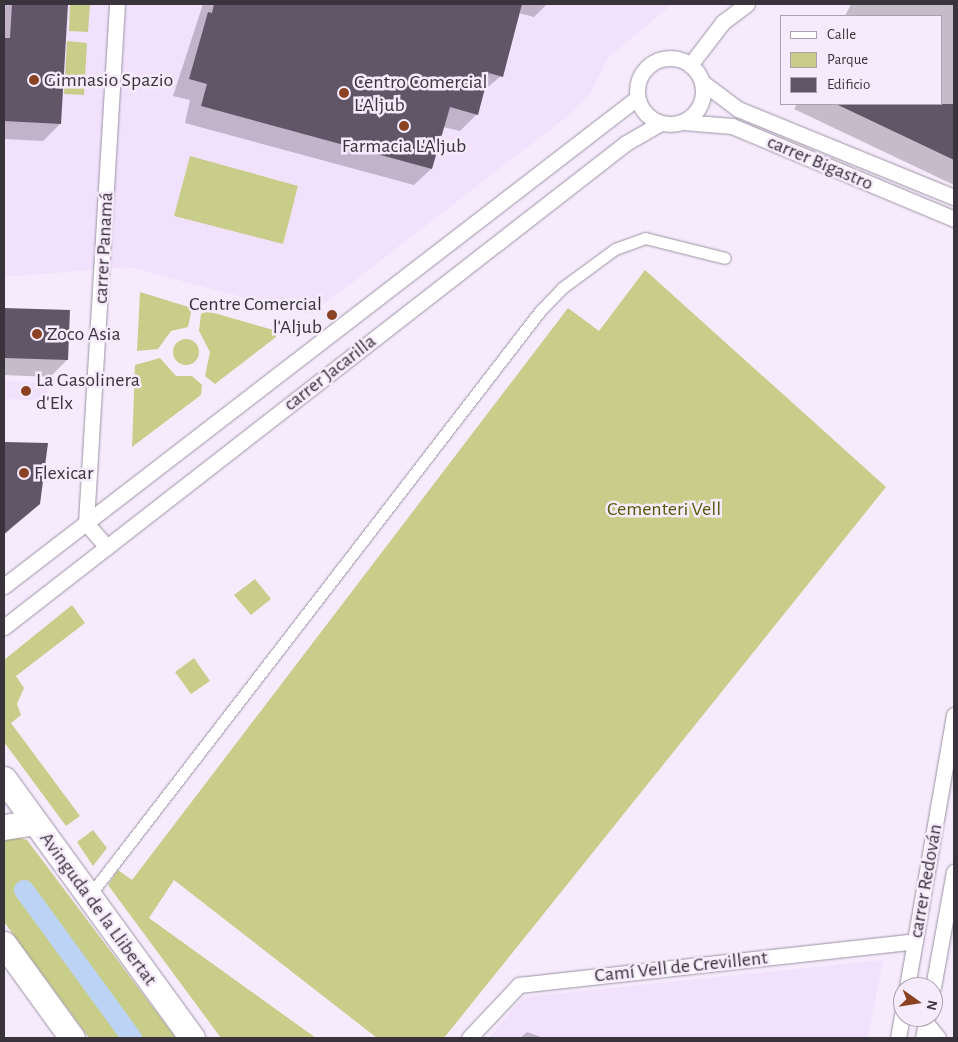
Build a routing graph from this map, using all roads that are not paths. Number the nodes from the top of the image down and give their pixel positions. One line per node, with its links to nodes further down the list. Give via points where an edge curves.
1 (117, 4): 11 (street, carrer Panamá)
2 (747, 4): 3 (street, via 723,22)
3 (690, 65): 4 (street); 5 (street, via 676,58 653,62 641,74)
4 (702, 82): 6 (street, via 700,105); 8 (street, carrer Bigastro, via 738,109)
5 (637, 98): 7 (street, via 645,114); 11 (street, carrer Jacarilla)
6 (683, 122): 7 (street); 9 (street, carrer Bigastro, via 732,126)
7 (660, 123): 12 (street, carrer Jacarilla, via 626,143)
8 (954, 197)
9 (954, 219)
10 (725, 258): 20 (street, via 645,238 616,249 551,299)
11 (86, 522): 12 (street); 13 (street, carrer Jacarilla)
12 (107, 547): 14 (street, carrer Jacarilla)
13 (4, 586)
14 (4, 627)
15 (954, 715): 21 (street, carrer Redován)
16 (4, 779): 17 (highway, Avinguda de la Llibertat)
17 (35, 822): 18 (highway); 20 (highway, Avinguda de la Llibertat)
18 (4, 827)
19 (954, 872): 24 (street, carrer Redován)
20 (89, 896): 27 (highway, Avinguda de la Llibertat)
21 (915, 940): 23 (street, carrer Redován); 28 (street, Camí Vell de Crevillent, via 519,985)
22 (4, 944): 26 (highway)
23 (909, 977)
24 (935, 977)
25 (931, 1027): 29 (street)
26 (72, 1038)
27 (192, 1038)
28 (469, 1038)
29 (938, 1038)

